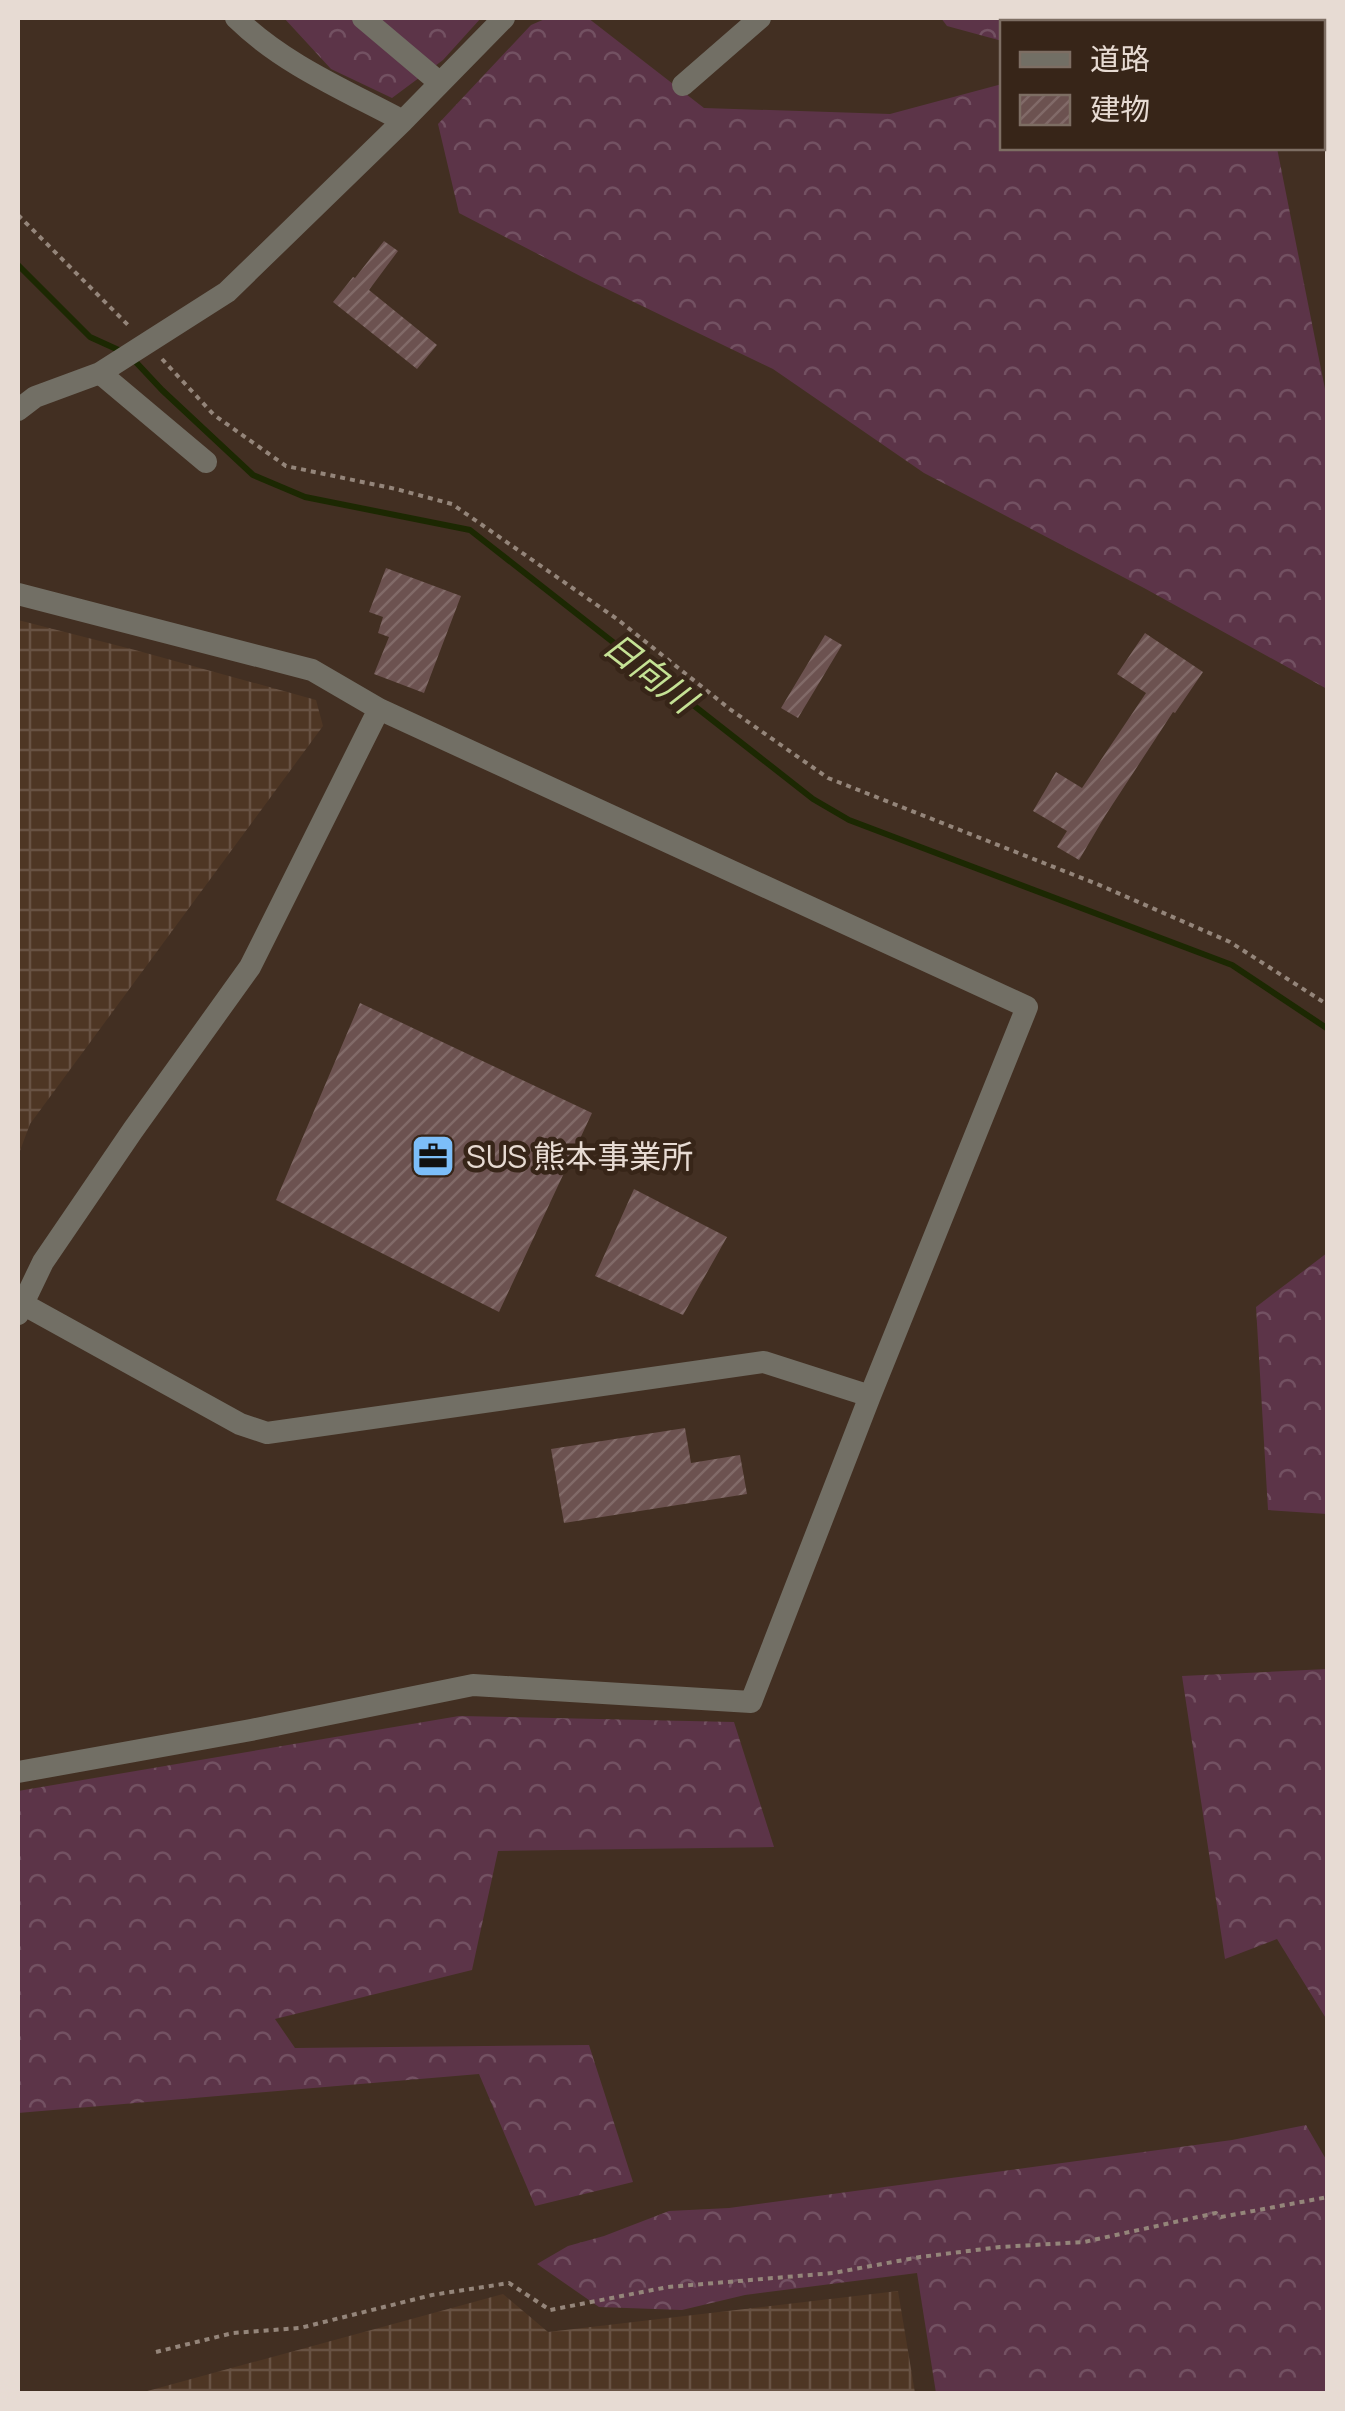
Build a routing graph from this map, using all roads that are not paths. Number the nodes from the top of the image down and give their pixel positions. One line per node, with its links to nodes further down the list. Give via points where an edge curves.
1 (236, 18): 7 (street, via 284,57)
2 (363, 18): 5 (street)
3 (504, 18): 5 (street)
4 (760, 18): 6 (street)
5 (440, 84): 7 (street)
6 (683, 85)
7 (403, 121): 8 (street, via 227,292)
8 (100, 373): 9 (street); 10 (street)
9 (18, 410)
10 (206, 462)
11 (18, 594): 12 (street, via 312,670)
12 (379, 709): 13 (street, via 250,968 132,1130); 14 (street, via 1027,1007)
13 (19, 1307): 14 (street, via 267,1433 764,1362)
14 (870, 1396): 15 (street, via 752,1702 472,1686)
15 (18, 1772)

